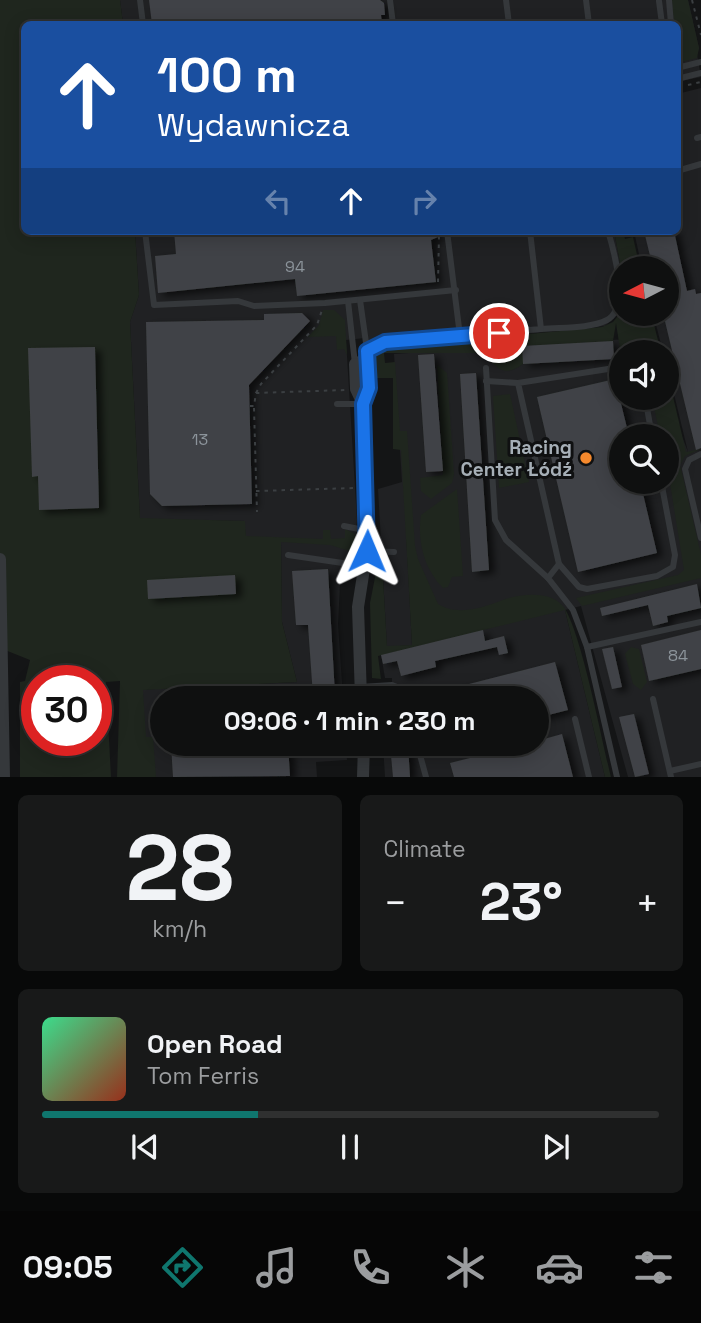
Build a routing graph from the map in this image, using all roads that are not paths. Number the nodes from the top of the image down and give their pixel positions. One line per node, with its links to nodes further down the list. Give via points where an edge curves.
1 (140, 0): 7 (lane)
2 (390, 0): 8 (lane)
3 (506, 0): 9 (lane)
4 (586, 0): 10 (lane)
5 (669, 0): 12 (lane)
6 (659, 1): 11 (lane)
7 (143, 21)
8 (393, 21)
9 (509, 21)
10 (589, 21)
11 (662, 21)
12 (671, 21)
13 (701, 62): 14 (lane)
14 (681, 67)
15 (701, 73): 16 (lane)
16 (681, 78)
17 (701, 164): 18 (lane)
18 (681, 170)
19 (145, 235): 25 (lane, via 154,305)
20 (448, 235): 23 (lane)
21 (530, 235): 26 (lane)
22 (609, 235): 26 (lane, via 618,276 615,313 602,321)
23 (456, 290): 24 (lane); 27 (lane)
24 (360, 300): 25 (lane); 28 (lane)
25 (348, 301): 29 (lane)
26 (541, 329): 27 (lane)
27 (460, 336): 28 (lane, via 385,342)
28 (367, 351): 29 (lane); 35 (street, via 369,388)
29 (355, 364): 35 (street, via 356,389)
30 (486, 369): 32 (lane)
31 (609, 369): 33 (lane)
32 (486, 382): 33 (lane); 47 (lane, via 495,520 506,540)
33 (518, 383): 45 (lane)
34 (337, 404): 35 (lane)
35 (363, 404): 39 (street)
36 (701, 454): 40 (lane, via 689,460 685,470)
37 (663, 494): 45 (lane, via 675,555 669,572 587,589 579,587)
38 (344, 526): 39 (lane)
39 (369, 531): 41 (street)
40 (701, 538)
41 (367, 551): 42 (lane); 46 (street)
42 (394, 552)
43 (288, 555): 46 (lane)
44 (0, 559): 57 (street)
45 (559, 564): 47 (lane)
46 (363, 566): 50 (street, via 358,623)
47 (548, 578): 49 (lane, via 573,610)
48 (701, 622): 49 (lane)
49 (587, 647): 61 (lane)
50 (361, 686)
51 (653, 699): 56 (lane)
52 (575, 719): 60 (lane)
53 (363, 756): 58 (street)
54 (420, 756): 59 (lane)
55 (701, 764): 56 (lane)
56 (671, 774)
57 (4, 777)
58 (363, 777)
59 (426, 777)
60 (589, 777)
61 (617, 777)

